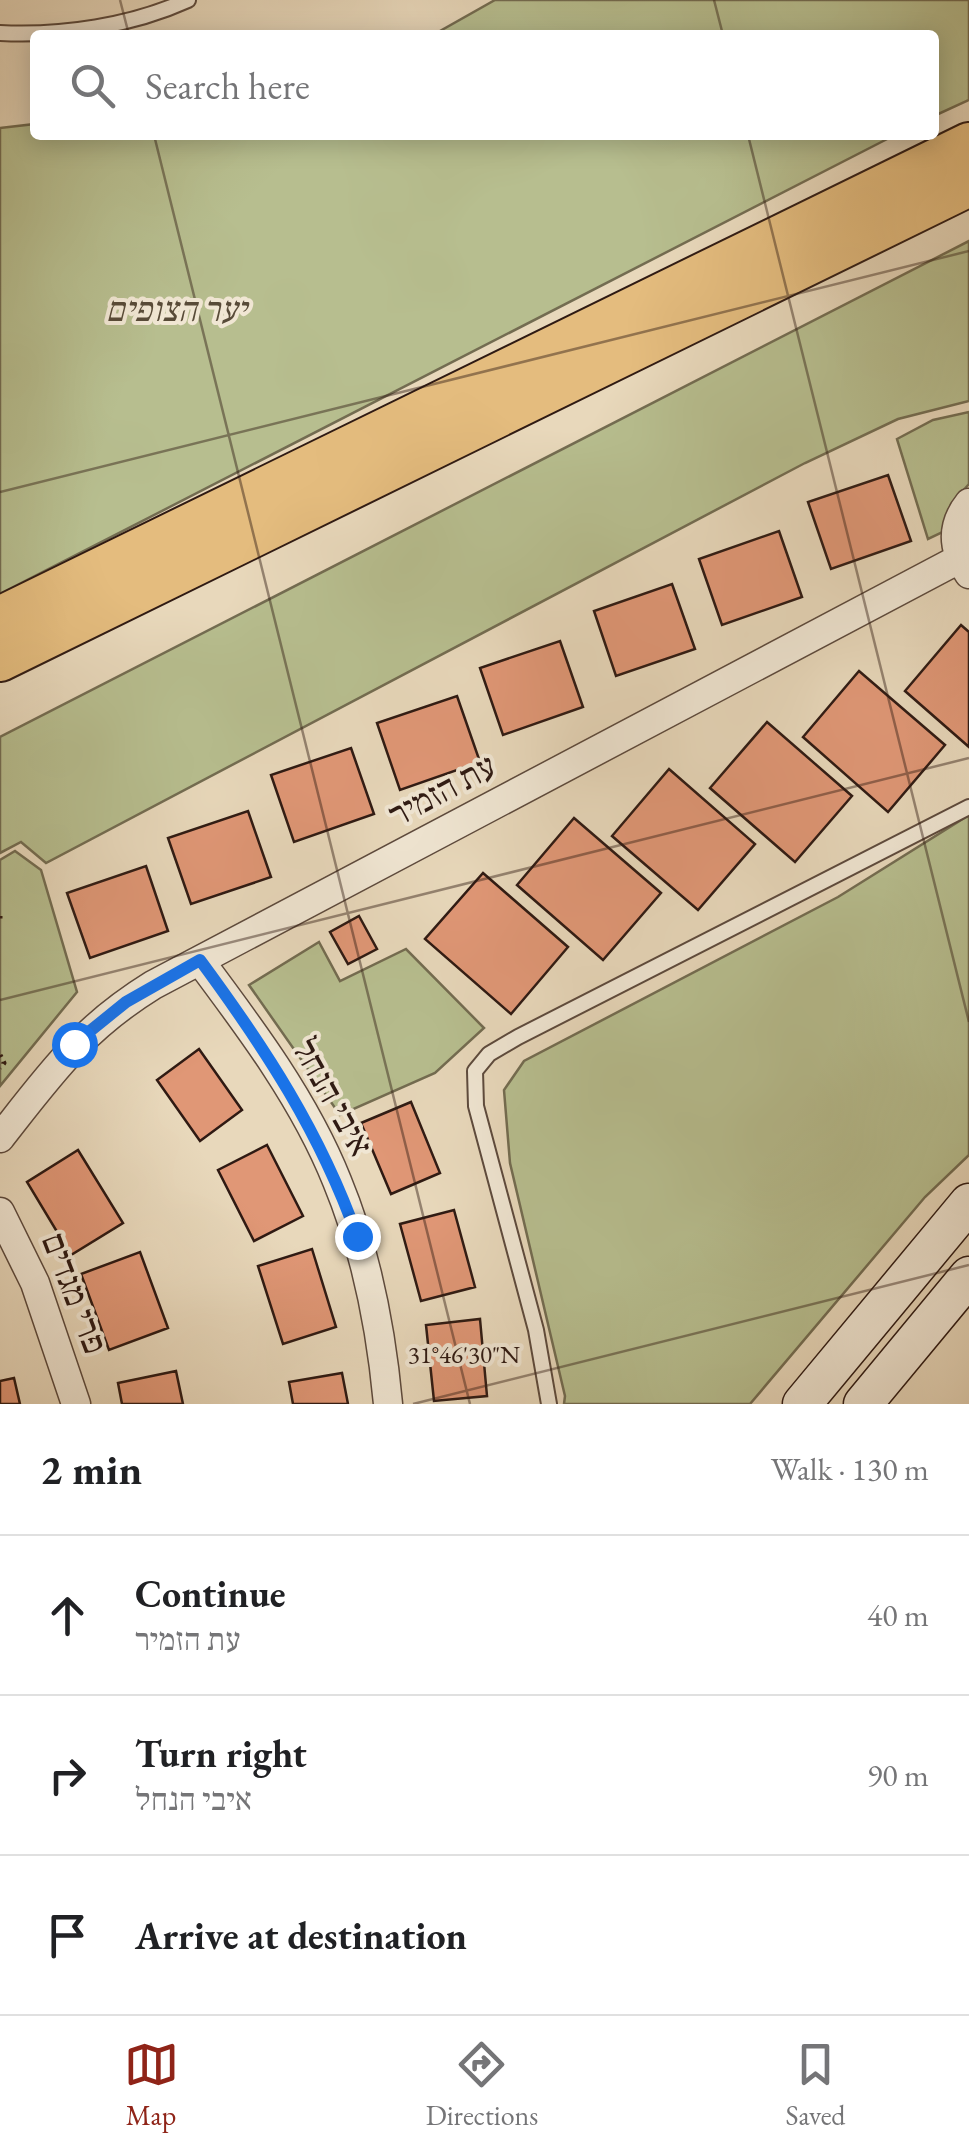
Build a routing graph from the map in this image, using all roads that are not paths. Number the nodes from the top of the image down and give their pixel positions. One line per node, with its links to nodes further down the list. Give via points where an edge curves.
1 (188, 0): 2 (lane, via 98,28)
2 (65, 30)
3 (30, 32): 4 (lane)
4 (0, 34)
5 (969, 144): 9 (main road)
6 (969, 185): 10 (main road)
7 (969, 503): 8 (street, via 955,531)
8 (964, 567): 12 (street, עת הזמיר)
9 (0, 618)
10 (0, 660)
11 (969, 807): 19 (lane, via 518,1037 475,1071 476,1106)
12 (200, 960): 13 (street, עת הזמיר, via 102,1019); 18 (street, איבי הנחל, via 286,1084 336,1178 372,1297)
13 (0, 1138)
14 (969, 1203): 20 (main road)
15 (0, 1212): 17 (street, פרי מגדים, via 35,1283)
16 (969, 1276): 21 (main road)
17 (76, 1404)
18 (388, 1404)
19 (550, 1404)
20 (802, 1404)
21 (863, 1404)

